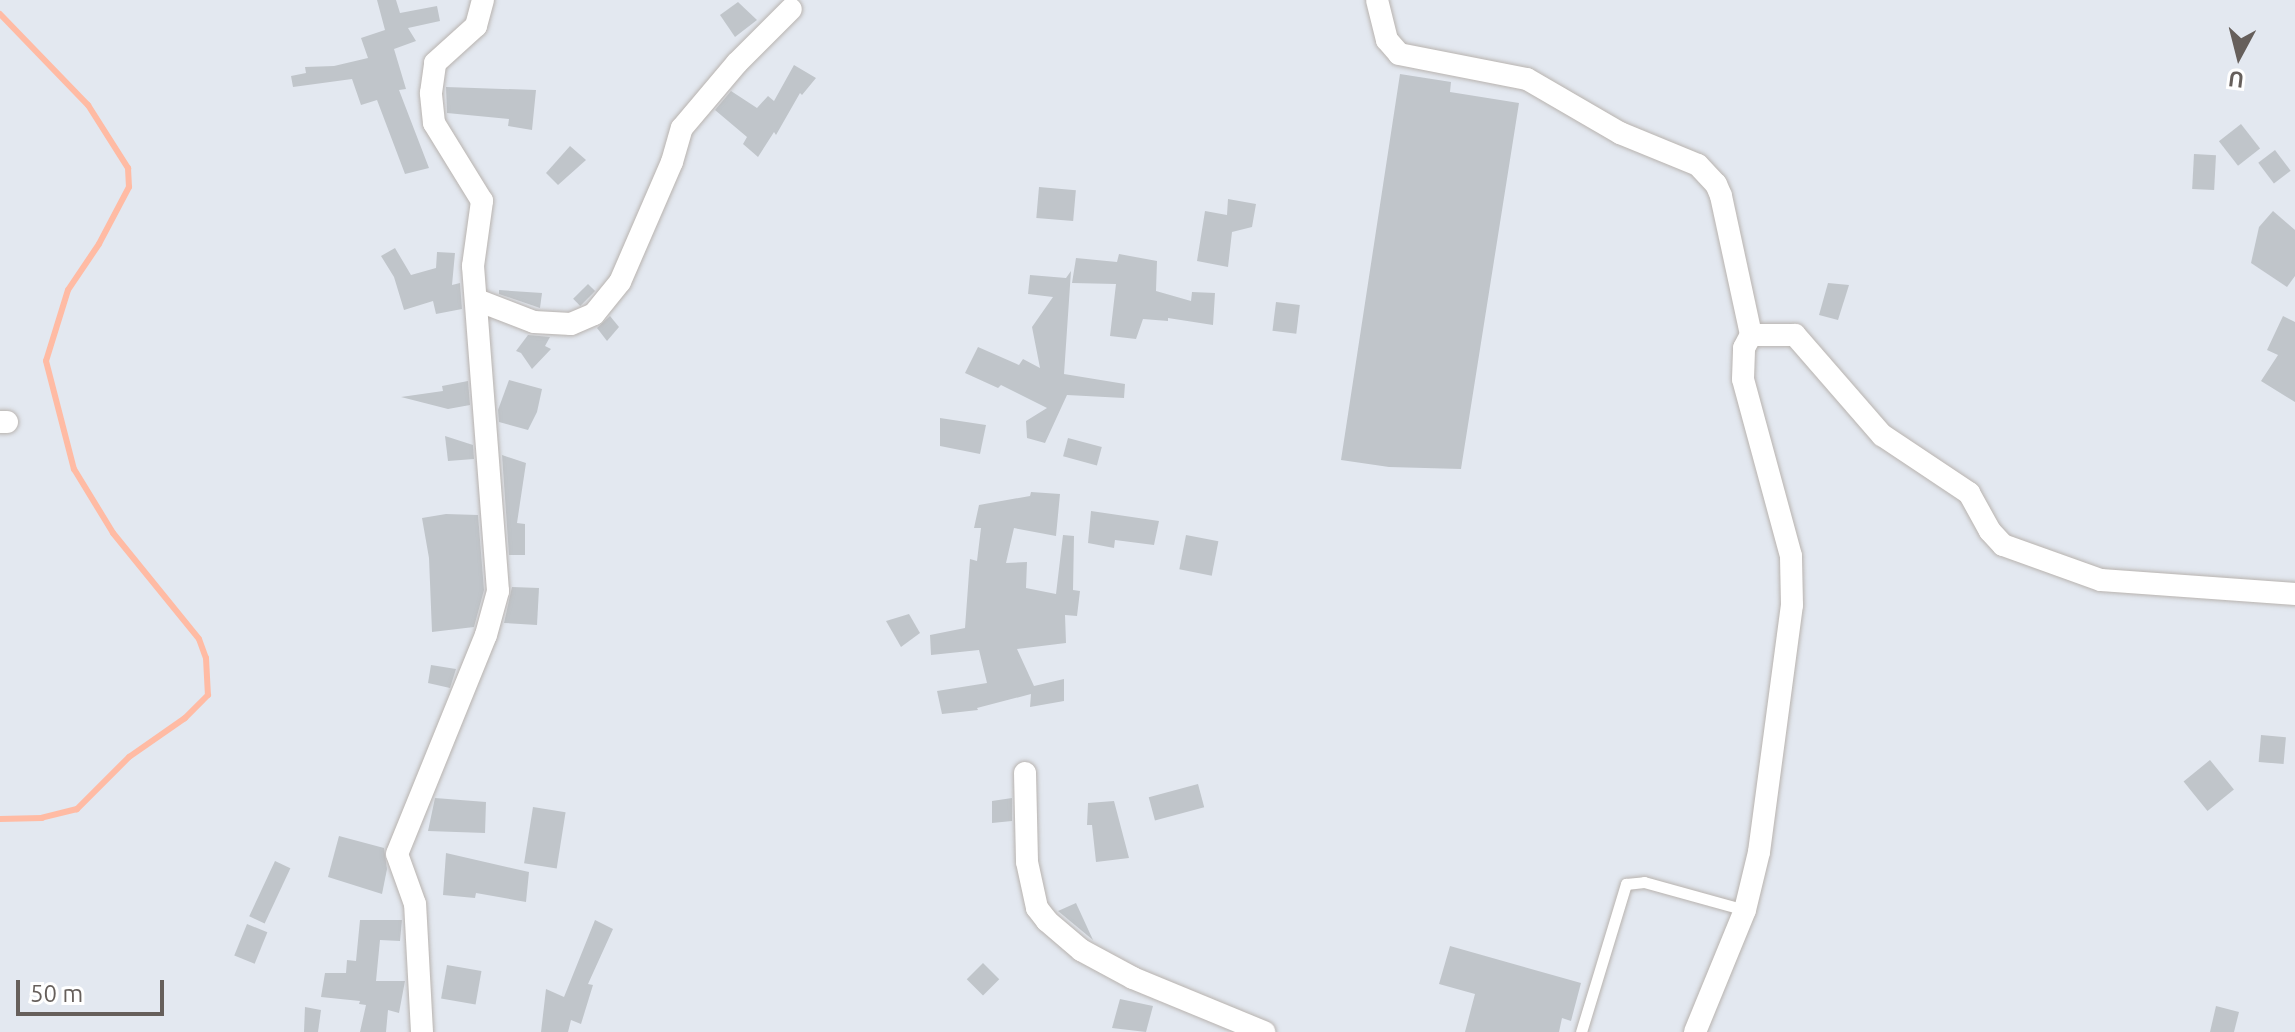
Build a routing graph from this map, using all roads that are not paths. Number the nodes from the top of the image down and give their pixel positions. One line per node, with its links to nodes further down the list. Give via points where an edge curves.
1 (483, 0): 4 (street, via 476,26 435,63 431,93 434,123 482,201 473,266)
2 (1377, 0): 5 (street, via 1387,40 1399,54 1527,79 1620,133 1698,165 1721,196)
3 (791, 9): 4 (street, via 682,128 620,282 594,314 571,324 534,322)
4 (477, 300): 9 (street, via 498,591 486,635 397,854 415,904)
5 (1751, 335): 6 (street, via 1795,335 1882,435 1969,493 2003,545 2101,580); 8 (street, via 1743,353 1743,379 1791,556 1792,605 1759,852)
6 (2295, 594)
7 (1025, 773): 10 (street, via 1027,862 1037,908 1047,921 1081,950 1133,978)
8 (1745, 910): 11 (lane, via 1644,882 1626,884); 12 (street)
9 (422, 1032)
10 (1264, 1032)
11 (1581, 1032)
12 (1695, 1032)

